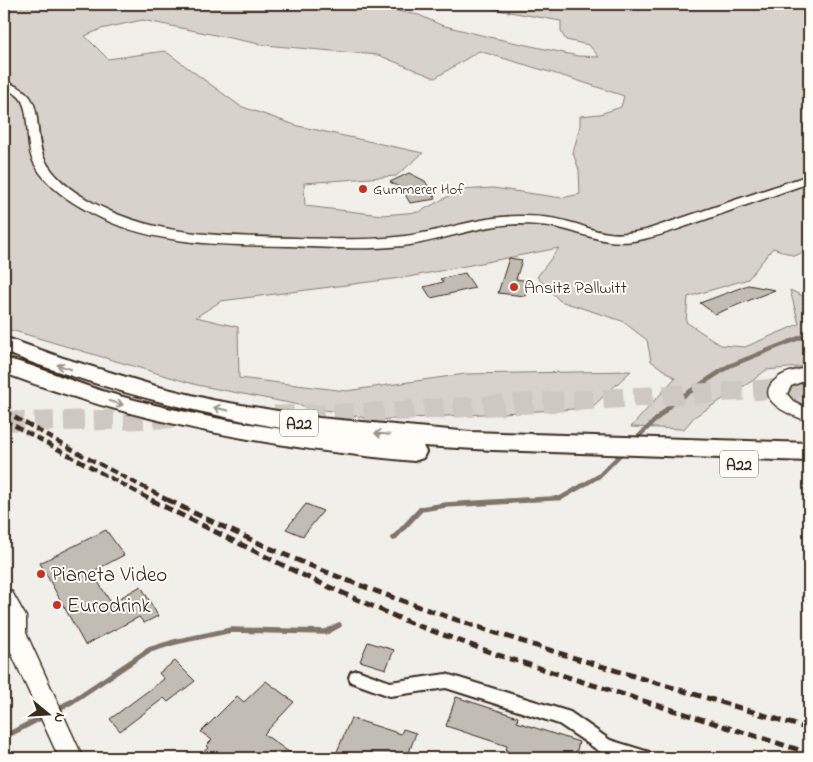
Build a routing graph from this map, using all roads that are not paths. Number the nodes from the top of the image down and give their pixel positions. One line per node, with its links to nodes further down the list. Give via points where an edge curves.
1 (4, 85): 2 (street, via 26,97 34,148 51,178 68,192 119,221 178,236 365,244 517,220 557,223 610,238 634,237)
2 (809, 179)
3 (4, 344): 7 (highway, A22, one-way to 3, via 380,434 269,418 132,389)
4 (4, 365): 7 (highway, A22, one-way to 7, via 69,390 163,415 322,444 441,454)
5 (809, 373): 6 (street, via 787,378 781,383 778,393 780,400 792,410)
6 (809, 415)
7 (600, 452): 9 (highway, A22)
8 (809, 452): 9 (highway, A22)
9 (674, 454): 10 (highway, A22)
10 (809, 468)
11 (4, 598): 12 (street, via 15,617)
12 (9, 628): 14 (street)
13 (357, 677): 15 (street, via 390,689 446,680 564,718 605,747)
14 (67, 750)
15 (643, 758)

